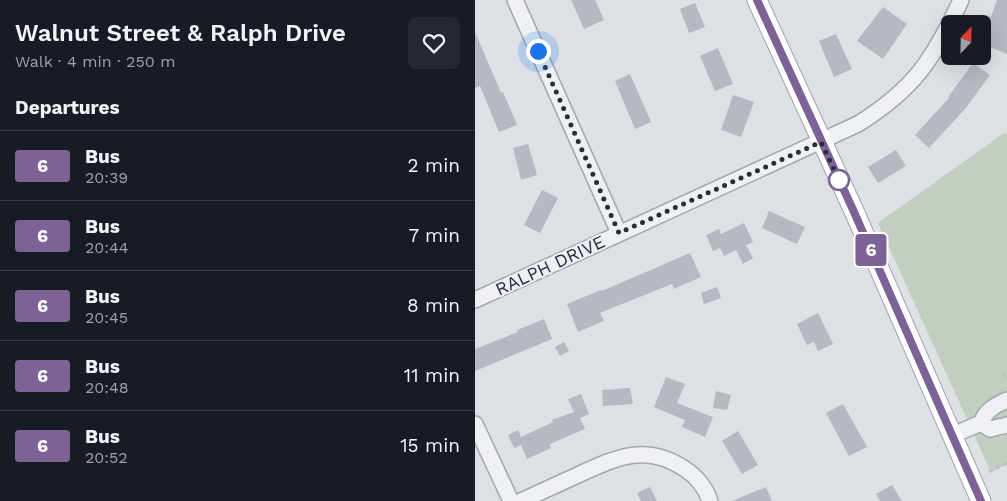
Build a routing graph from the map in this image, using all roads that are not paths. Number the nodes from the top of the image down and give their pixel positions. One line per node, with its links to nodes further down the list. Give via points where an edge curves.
1 (515, 0): 5 (street)
2 (757, 0): 4 (main road)
3 (961, 0): 4 (street, RALPH DRIVE, via 934,53 915,79 882,109)
4 (821, 142): 5 (street, RALPH DRIVE); 11 (main road)
5 (619, 233): 6 (street, RALPH DRIVE)
6 (475, 300)
7 (1007, 400): 8 (street, via 992,406)
8 (981, 423): 10 (street, via 990,429); 11 (street)
9 (475, 424): 12 (street)
10 (1007, 424)
11 (953, 435): 15 (main road)
12 (511, 501)
13 (521, 501): 14 (street, via 610,460 639,454 676,463 702,486)
14 (710, 501)
15 (981, 501)

